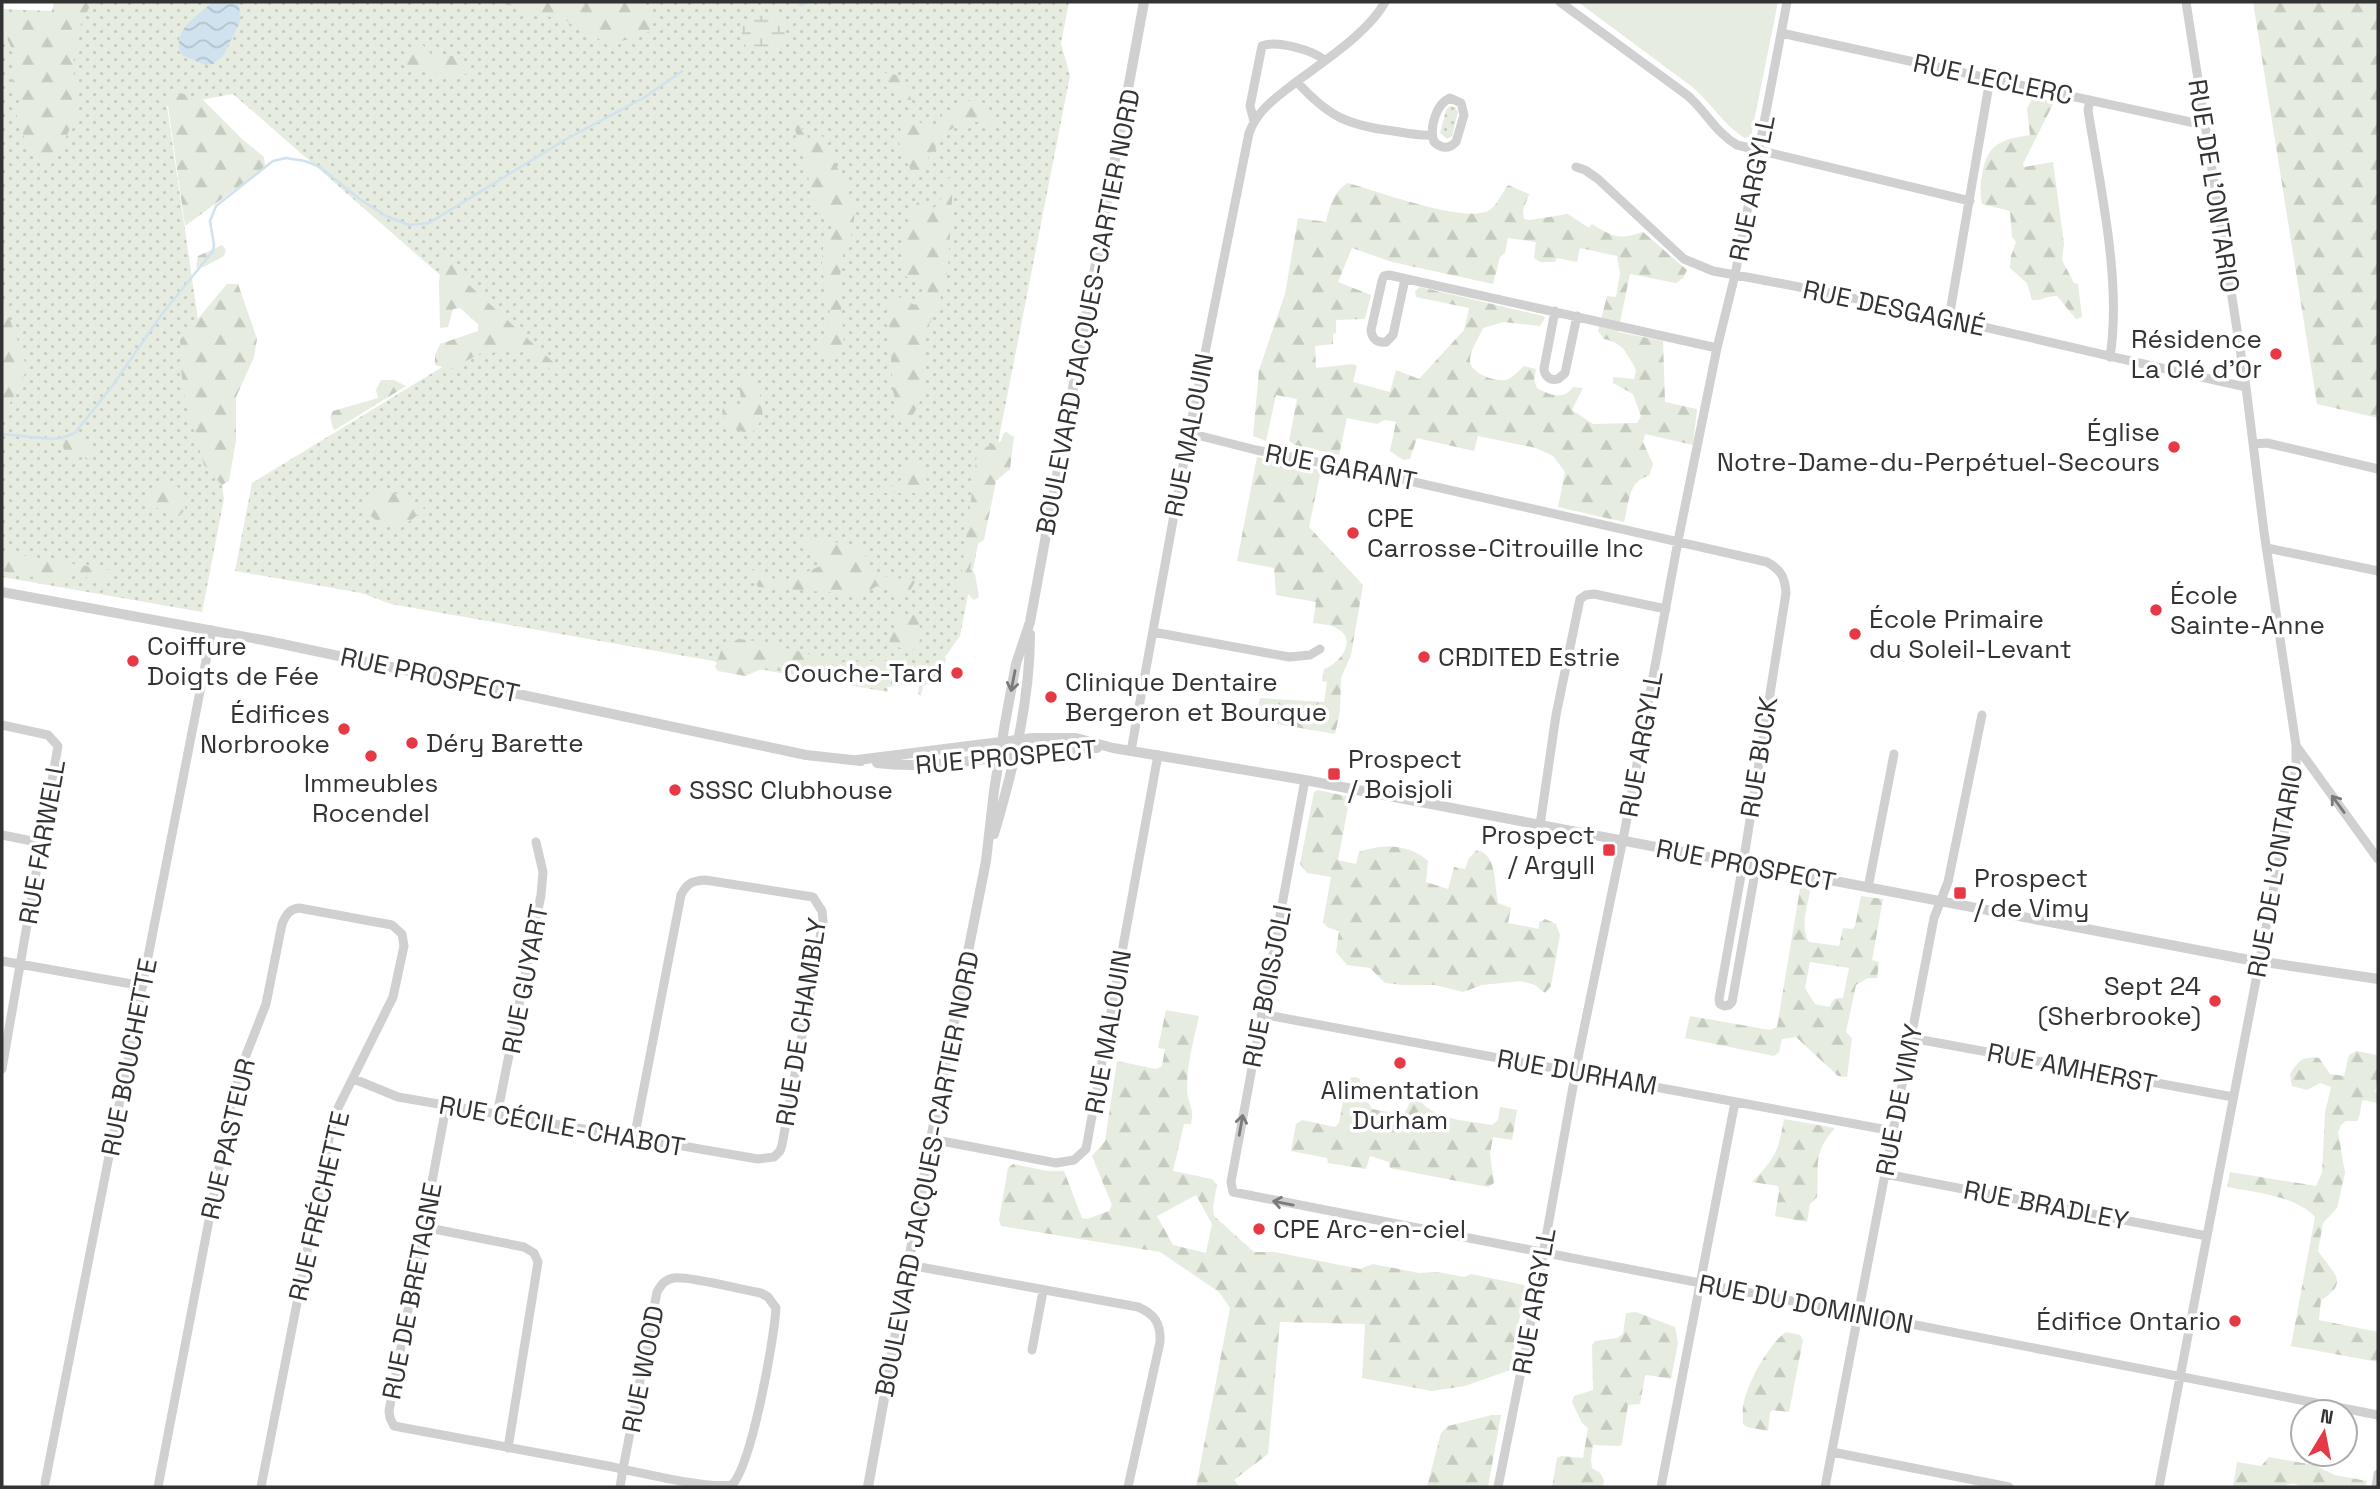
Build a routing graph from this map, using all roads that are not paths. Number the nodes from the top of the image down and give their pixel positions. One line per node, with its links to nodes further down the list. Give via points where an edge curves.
1 (1144, 2): 34 (street, BOULEVARD JACQUES-CARTIER NORD)
2 (1385, 2): 7 (street, RUE MALOUIN, via 1370,24)
3 (1560, 2): 14 (street, via 1687,95 1729,141)
4 (1787, 2): 6 (street, RUE ARGYLL)
5 (2186, 2): 12 (street, RUE DE L'ONTARIO)
6 (1781, 33): 8 (street, RUE LECLERC); 14 (street, RUE ARGYLL)
7 (1324, 60): 9 (street, RUE MALOUIN); 11 (street, RUE MALOUIN, via 1312,51 1270,43 1262,46 1250,106)
8 (1990, 79): 10 (street, RUE LECLERC); 16 (street)
9 (1297, 82): 11 (street, RUE MALOUIN); 13 (street, via 1346,122)
10 (2090, 100): 12 (street, RUE LECLERC); 23 (street, via 2114,319)
11 (1254, 121): 25 (street, RUE MALOUIN, via 1246,141)
12 (2204, 125): 24 (street, RUE DE L'ONTARIO)
13 (1432, 135): 13 (street, via 1443,147 1456,142 1464,115 1461,103 1450,98 1442,102)
14 (1759, 151): 16 (street); 17 (street, RUE ARGYLL)
15 (1576, 167): 17 (street, RUE DESGAGNÉ, via 1598,179 1684,259)
16 (1970, 201): 21 (street)
17 (1735, 275): 21 (street, RUE DESGAGNÉ); 22 (street, RUE ARGYLL)
18 (1405, 279): 18 (street, via 1384,276 1371,330 1379,342 1393,335); 19 (street)
19 (1555, 311): 20 (street); 20 (street, via 1544,368 1552,379 1566,373)
20 (1577, 316): 22 (street)
21 (1949, 318): 23 (street, RUE DESGAGNÉ)
22 (1717, 348): 28 (street, RUE ARGYLL)
23 (2110, 357): 24 (street, RUE DESGAGNÉ)
24 (2246, 387): 26 (street, RUE DE L'ONTARIO)
25 (1189, 433): 28 (street, RUE GARANT); 36 (street, RUE MALOUIN)
26 (2253, 444): 27 (street, via 2267,443); 29 (street, RUE DE L'ONTARIO)
27 (2378, 469)
28 (1678, 541): 30 (street, RUE GARANT); 33 (street, RUE ARGYLL)
29 (2267, 548): 31 (street); 42 (street, RUE DE L'ONTARIO)
30 (1778, 568): 58 (street, RUE BUCK, via 1786,593)
31 (2378, 571)
32 (2, 593): 35 (street, RUE PROSPECT)
33 (1666, 609): 51 (street, via 1594,594 1580,599); 53 (street, RUE ARGYLL)
34 (1030, 622): 40 (street, BOULEVARD JACQUES-CARTIER NORD, via 1030,665); 41 (street, BOULEVARD JACQUES-CARTIER NORD, one-way to 41, via 1016,664)
35 (212, 630): 49 (street, RUE PROSPECT, via 806,755); 67 (street, RUE BOUCHETTE)
36 (1153, 632): 37 (street, via 1289,657); 44 (street, RUE MALOUIN)
37 (1320, 649)
38 (1982, 715): 61 (street, RUE DE VIMY)
39 (2, 725): 55 (street, RUE FARWELL, via 39,732 58,746)
40 (1017, 740): 41 (street, RUE PROSPECT); 43 (street, RUE PROSPECT, via 1063,737); 45 (street, BOULEVARD JACQUES-CARTIER NORD)
41 (1002, 742): 48 (street, BOULEVARD JACQUES-CARTIER NORD); 49 (street, RUE PROSPECT)
42 (2297, 745): 56 (street, one-way to 42); 64 (street, RUE DE L'ONTARIO)
43 (1113, 748): 44 (street, RUE PROSPECT); 45 (street, RUE PROSPECT)
44 (1132, 751): 47 (street, RUE PROSPECT)
45 (1014, 754): 48 (street, RUE PROSPECT); 57 (street, BOULEVARD JACQUES-CARTIER NORD)
46 (1894, 754): 60 (street)
47 (1158, 755): 50 (street, RUE PROSPECT); 79 (street, RUE MALOUIN, via 1086,1149 1074,1160 1056,1163)
48 (999, 757): 49 (street, RUE PROSPECT, via 913,765); 57 (street, BOULEVARD JACQUES-CARTIER NORD)
49 (857, 760)
50 (1306, 780): 51 (street, RUE PROSPECT); 68 (street, RUE BOISJOLI)
51 (1540, 825): 53 (street, RUE PROSPECT)
52 (2, 835): 55 (street)
53 (1623, 841): 58 (street, RUE PROSPECT); 71 (street, RUE ARGYLL)
54 (536, 842): 76 (street, RUE GUYART, via 541,895)
55 (43, 843): 65 (street, RUE FARWELL)
56 (2378, 859)
57 (986, 861): 79 (street, BOULEVARD JACQUES-CARTIER NORD)
58 (1743, 864): 59 (street, RUE PROSPECT); 59 (street, RUE BUCK, via 1719,999 1724,1006 1732,1002)
59 (1756, 867): 60 (street, RUE PROSPECT)
60 (1868, 888): 61 (street, RUE PROSPECT)
61 (1940, 902): 64 (street, RUE PROSPECT); 69 (street, RUE DE VIMY)
62 (402, 934): 72 (street, RUE FRÉCHETTE, via 404,946 393,997); 100 (street, RUE PASTEUR, via 392,925 299,908 288,913 282,924 265,1004 232,1100)
63 (2, 961): 65 (street)
64 (2259, 962): 66 (street, RUE PROSPECT); 73 (street, RUE DE L'ONTARIO)
65 (22, 964): 67 (street); 70 (street, RUE FARWELL)
66 (2378, 979)
67 (143, 986): 97 (street, RUE BOUCHETTE)
68 (1261, 1014): 71 (street, RUE DURHAM); 82 (street, RUE BOISJOLI, one-way to 68, via 1231,1182)
69 (1911, 1038): 73 (street, RUE AMHERST); 77 (street, RUE DE VIMY)
70 (2, 1069)
71 (1576, 1072): 74 (street, RUE DURHAM); 85 (street, RUE ARGYLL)
72 (354, 1079): 75 (street, RUE CÉCILE-CHABOT, via 386,1094); 101 (street, RUE FRÉCHETTE, via 331,1129)
73 (2233, 1097): 84 (street, RUE DE L'ONTARIO)
74 (1735, 1102): 77 (street, RUE DURHAM); 87 (street)
75 (446, 1107): 76 (street, RUE CÉCILE-CHABOT); 83 (street, RUE DE BRETAGNE)
76 (497, 1115): 78 (street, RUE CÉCILE-CHABOT)
77 (1893, 1131): 81 (street, RUE DE VIMY)
78 (634, 1139): 80 (street, RUE CÉCILE-CHABOT, via 758,1159); 80 (street, RUE DE CHAMBLY, via 681,895 685,886 705,880 813,897 822,911 782,1145)
79 (931, 1139): 86 (street, BOULEVARD JACQUES-CARTIER NORD)
80 (774, 1157)
81 (1885, 1174): 84 (street, RUE BRADLEY); 89 (street, RUE DE VIMY)
82 (1233, 1192): 85 (street, RUE DU DOMINION, one-way to 82)
83 (425, 1227): 93 (street, via 524,1247 538,1262); 93 (street, RUE DE BRETAGNE, via 390,1418 394,1426)
84 (2207, 1236): 91 (street, RUE DE L'ONTARIO)
85 (1543, 1253): 87 (street, RUE DU DOMINION); 105 (street, RUE ARGYLL)
86 (909, 1265): 88 (street); 103 (street, BOULEVARD JACQUES-CARTIER NORD)
87 (1700, 1284): 89 (street, RUE DU DOMINION); 106 (street)
88 (1043, 1291): 90 (street); 104 (street, via 1138,1307 1157,1321 1160,1342)
89 (1858, 1315): 91 (street, RUE DU DOMINION); 94 (street, RUE DE VIMY)
90 (1032, 1350)
91 (2180, 1377): 92 (street, RUE DU DOMINION); 109 (street, RUE DE L'ONTARIO)
92 (2378, 1415)
93 (508, 1448): 95 (street, RUE DE BRETAGNE)
94 (1832, 1452): 99 (street); 107 (street, RUE DE VIMY)
95 (623, 1469): 98 (street, RUE DE BRETAGNE); 98 (street, RUE WOOD, via 657,1292 666,1280 680,1278 761,1293 776,1308 760,1407); 102 (street, RUE WOOD)
96 (2378, 1474): 110 (street)
97 (46, 1483)
98 (732, 1485)
99 (1992, 1486): 108 (street)
100 (158, 1487)
101 (261, 1487)
102 (620, 1487)
103 (868, 1487)
104 (1128, 1487)
105 (1498, 1487)
106 (1661, 1487)
107 (1825, 1487)
108 (2008, 1487)
109 (2159, 1487)
110 (2376, 1487)

